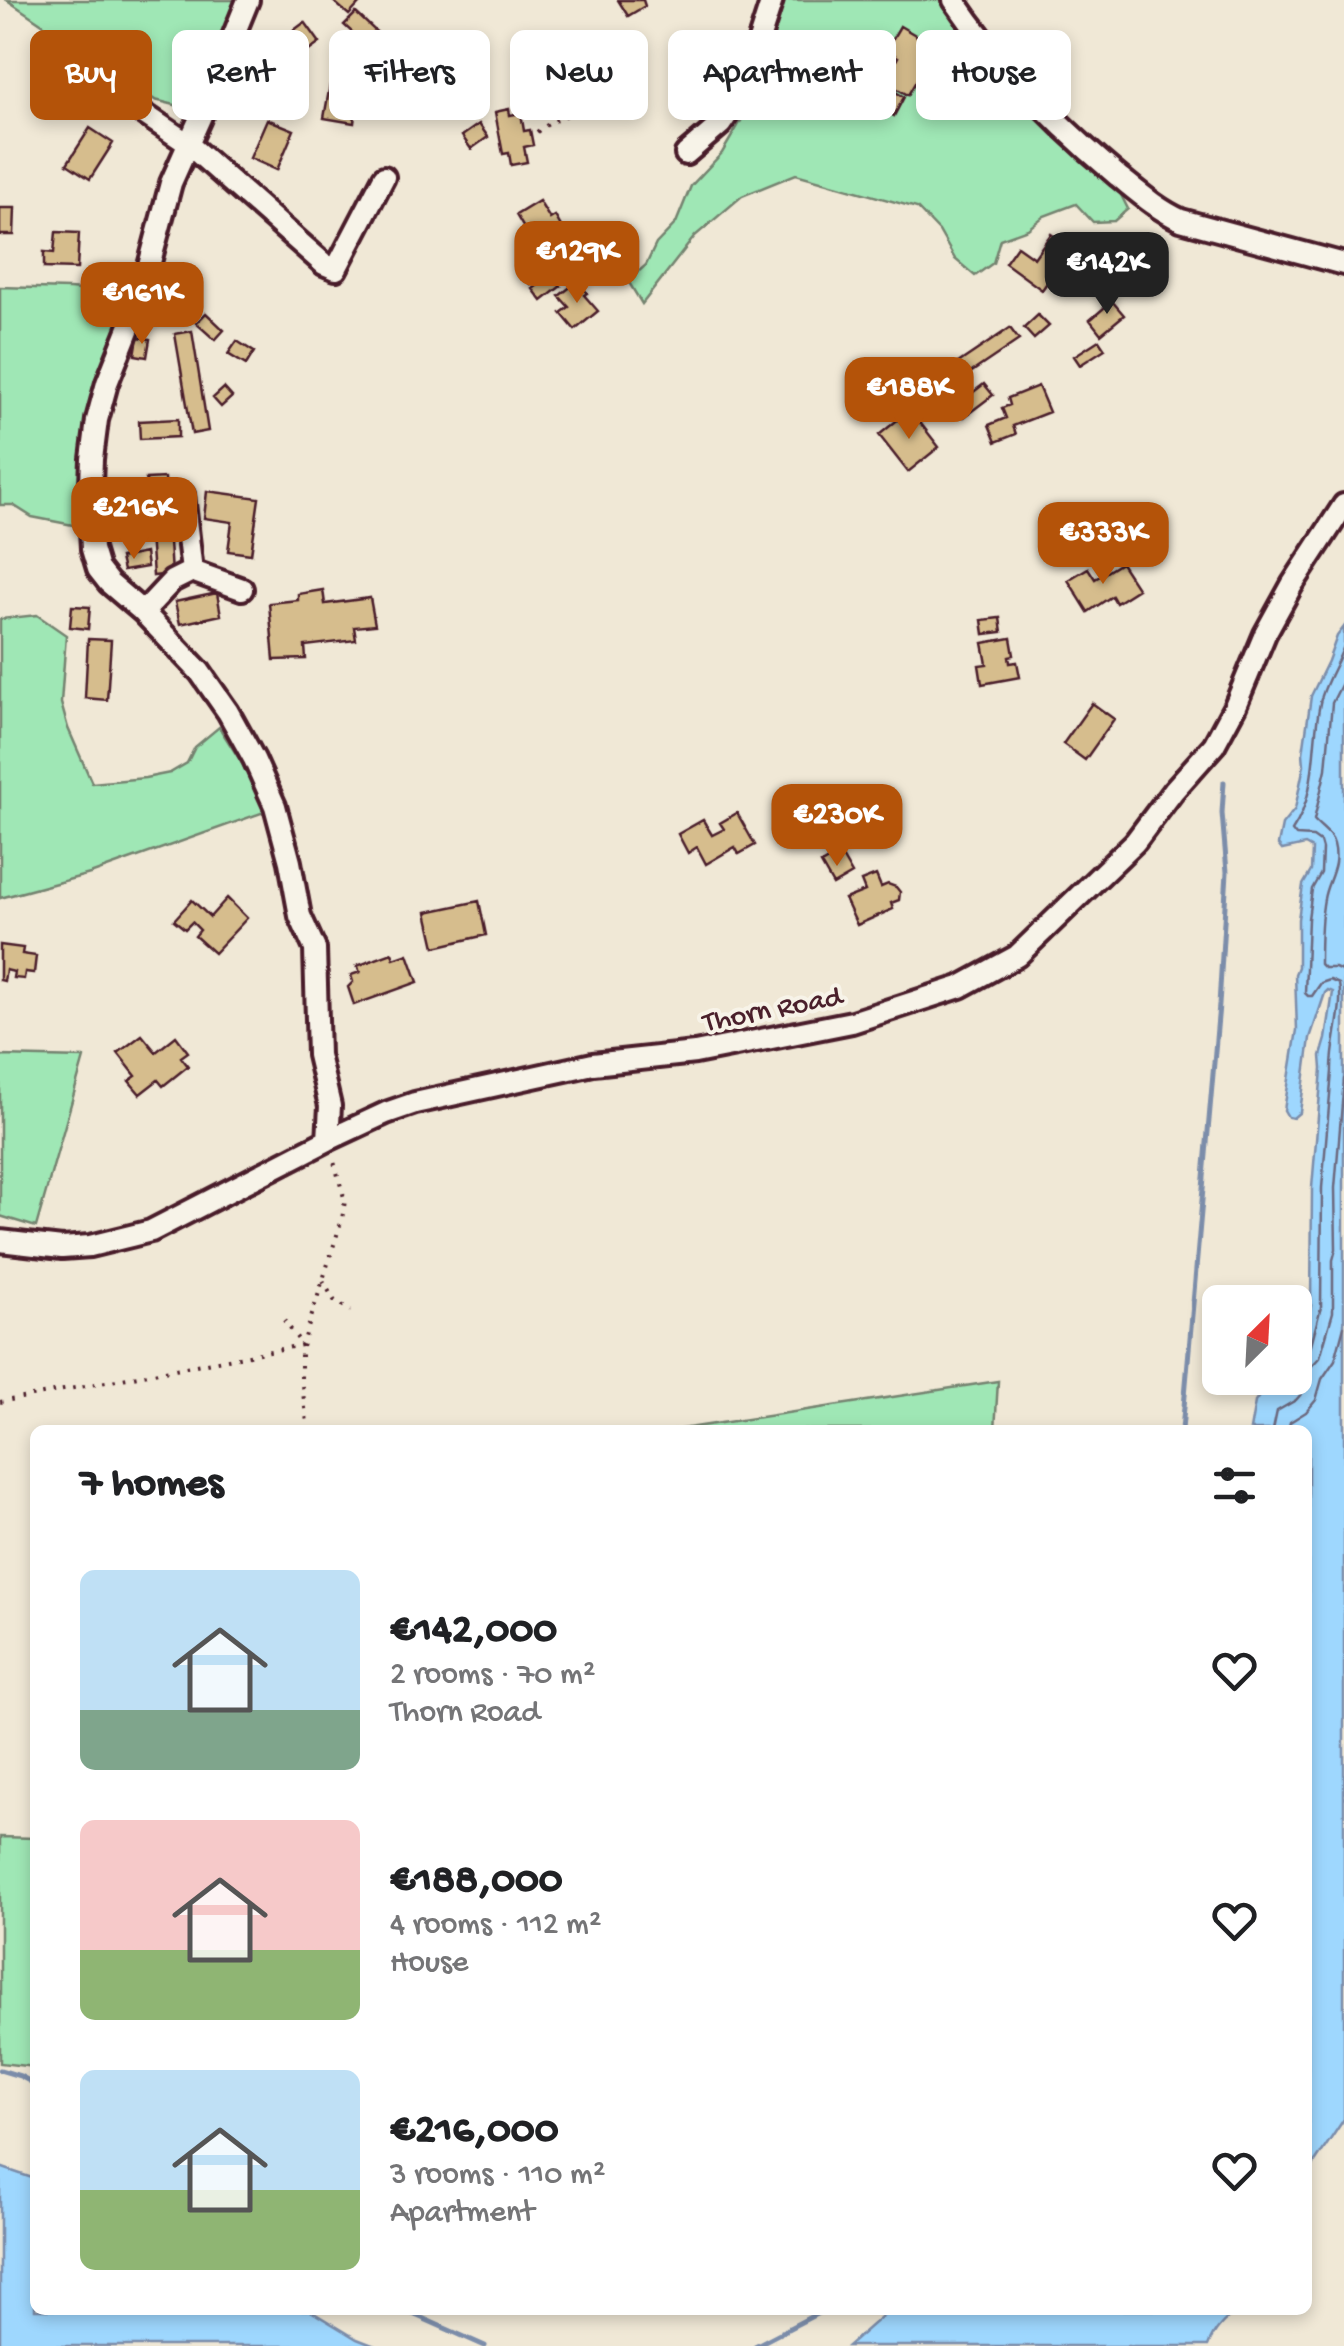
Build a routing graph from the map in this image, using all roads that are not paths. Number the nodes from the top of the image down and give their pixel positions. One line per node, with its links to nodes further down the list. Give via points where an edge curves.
1 (248, 0): 5 (street)
2 (772, 0): 6 (street, via 742,93 722,124)
3 (954, 0): 8 (street, via 1012,76 1163,212)
4 (152, 119): 5 (street)
5 (187, 143): 7 (street, via 336,270); 13 (street, via 170,182 140,300 106,384 92,458 98,569)
6 (686, 154)
7 (384, 177)
8 (1344, 264)
9 (183, 496): 11 (street)
10 (1344, 505): 14 (street, Thorn Road, via 1265,634 1214,745 1134,842 1016,956 960,987 852,1022 450,1094)
11 (192, 571): 12 (street); 13 (street, via 172,581)
12 (242, 589)
13 (144, 612): 14 (street, via 228,712 275,806 300,916 315,949)
14 (328, 1140): 15 (street, Thorn Road, via 151,1231 62,1248)
15 (0, 1241)

